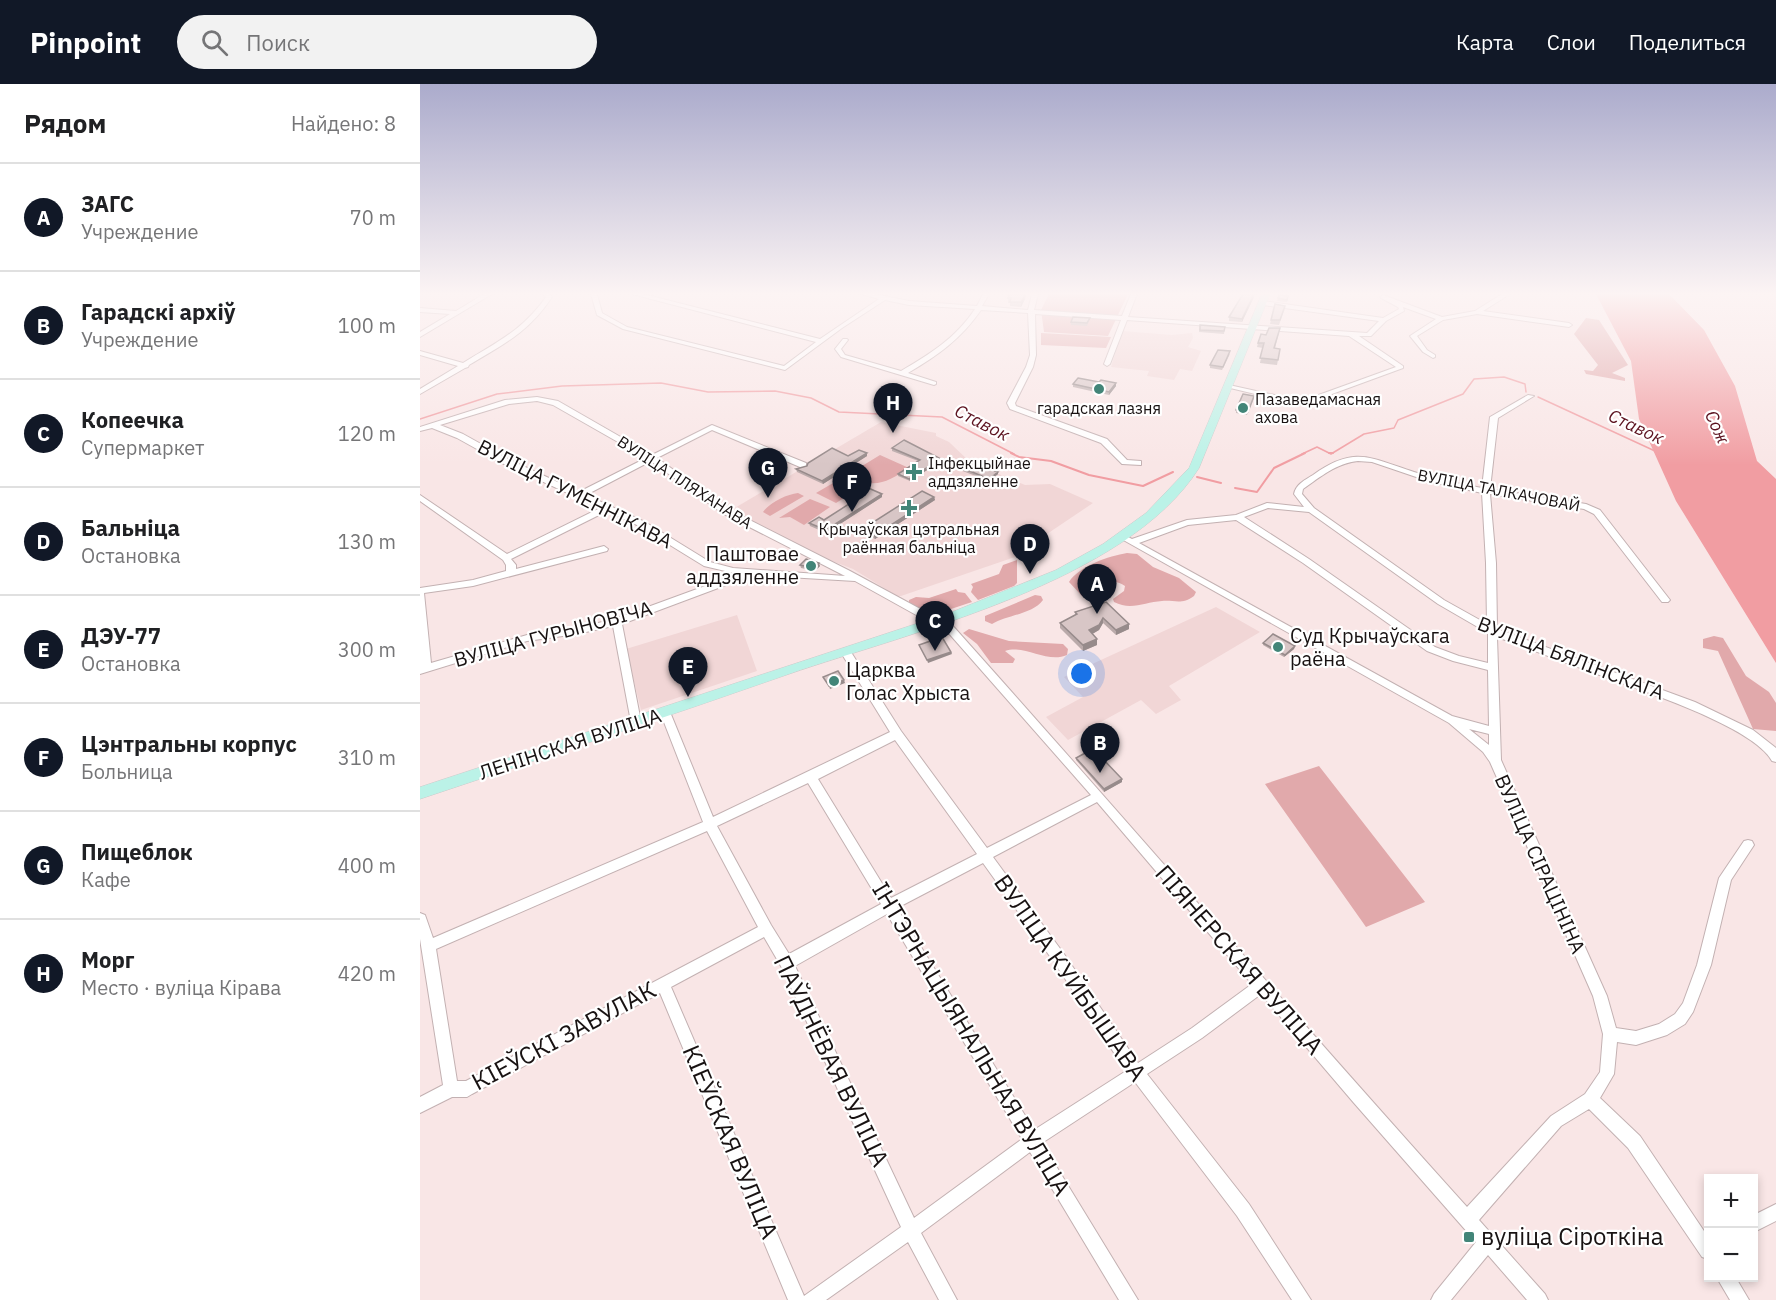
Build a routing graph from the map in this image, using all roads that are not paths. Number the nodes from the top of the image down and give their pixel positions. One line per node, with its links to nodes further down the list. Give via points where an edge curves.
1 (491, 351): 14 (street)
2 (717, 351): 3 (street, via 786,368)
3 (808, 351)
4 (839, 351): 15 (street, via 843,356)
5 (938, 351): 15 (street)
6 (1033, 351): 23 (street, via 1011,403 1013,407 1104,441 1125,462)
7 (1112, 351): 13 (street)
8 (1243, 351): 17 (main road, ЛЕНІНСКАЯ ВУЛІЦА)
9 (1376, 351): 17 (street, via 1401,367 1302,403)
10 (1425, 351): 12 (street)
11 (420, 353): 14 (street)
12 (1433, 356)
13 (1107, 364)
14 (466, 366): 18 (street)
15 (901, 374): 16 (street)
16 (934, 383)
17 (1228, 387): 32 (main road, ЛЕНІНСКАЯ ВУЛІЦА, via 1187,478)
18 (420, 392)
19 (1530, 396): 26 (street, ВУЛІЦА СІРАЦІНІНА, via 1494,417)
20 (432, 425): 21 (street, ВУЛІЦА ПЛЯХАНАВА); 22 (street, ВУЛІЦА ПЛЯХАНАВА, via 508,402 537,399 555,403); 27 (street, ВУЛІЦА ГУМЕННІКАВА)
21 (420, 429)
22 (652, 458): 24 (street, via 712,427); 27 (street); 37 (street, ВУЛІЦА ПЛЯХАНАВА, via 725,511)
23 (1138, 464)
24 (802, 465)
25 (1299, 488): 26 (street, ВУЛІЦА ТАЛКАЧОВАЙ, via 1351,459 1373,459 1427,478); 30 (street, ВУЛІЦА БЯЛІНСКАГА, via 1298,495)
26 (1486, 491): 39 (street, ВУЛІЦА ТАЛКАЧОВАЙ, via 1598,512); 42 (street, ВУЛІЦА СІРАЦІНІНА)
27 (578, 496): 29 (street, ВУЛІЦА ГУМЕННІКАВА)
28 (420, 497): 34 (street)
29 (605, 509): 34 (street); 35 (street, ВУЛІЦА ГУМЕННІКАВА, via 642,524 707,564)
30 (1311, 510): 31 (street, ВУЛІЦА БЯЛІНСКАГА, via 1267,505); 42 (street, ВУЛІЦА БЯЛІНСКАГА, via 1441,602)
31 (1238, 517): 32 (street, ВУЛІЦА БЯЛІНСКАГА, via 1187,523); 44 (street, via 1431,649)
32 (1127, 539): 40 (main road, ЛЕНІНСКАЯ ВУЛІЦА, via 1041,582); 47 (street)
33 (604, 549): 36 (street)
34 (506, 558): 36 (street)
35 (753, 572): 37 (street, ВУЛІЦА ГУМЕННІКАВА); 41 (street, ВУЛІЦА ГУРЫНОВІЧА)
36 (511, 574): 38 (street)
37 (859, 579): 40 (street, ВУЛІЦА ПЛЯХАНАВА, via 921,614)
38 (420, 593): 45 (street)
39 (1665, 600)
40 (941, 618): 43 (main road, ЛЕНІНСКАЯ ВУЛІЦА); 55 (street, ПІЯНЕРСКАЯ ВУЛІЦА)
41 (617, 622): 45 (street, ВУЛІЦА ГУРЫНОВІЧА, via 527,638); 48 (street)
42 (1492, 631): 44 (street, ВУЛІЦА СІРАЦІНІНА); 51 (street, ВУЛІЦА БЯЛІНСКАГА, via 1691,705 1749,733)
43 (845, 651): 46 (main road, ЛЕНІНСКАЯ ВУЛІЦА); 50 (street, ВУЛІЦА КУЙБЫШАВА)
44 (1492, 667): 49 (street, ВУЛІЦА СІРАЦІНІНА)
45 (423, 669)
46 (665, 712): 48 (main road, ЛЕНІНСКАЯ ВУЛІЦА); 56 (street, ПАЎДНЁВАЯ ВУЛІЦА)
47 (1449, 719): 49 (street); 52 (street)
48 (636, 722): 54 (main road, ЛЕНІНСКАЯ ВУЛІЦА)
49 (1492, 731): 52 (street, ВУЛІЦА СІРАЦІНІНА)
50 (897, 734): 53 (street); 58 (street, ВУЛІЦА КУЙБЫШАВА)
51 (1776, 758)
52 (1495, 760): 66 (street, ВУЛІЦА СІРАЦІНІНА, via 1600,996)
53 (812, 778): 56 (street); 59 (street, ІНТЭРНАЦЫЯНАЛЬНАЯ ВУЛІЦА)
54 (420, 793)
55 (1099, 796): 58 (street); 65 (street, ПІЯНЕРСКАЯ ВУЛІЦА)
56 (710, 825): 61 (street, ПАЎДНЁВАЯ ВУЛІЦА); 62 (street)
57 (1748, 845): 66 (street, via 1725,878 1704,965 1680,1019 1636,1038)
58 (985, 856): 59 (street); 67 (street, ВУЛІЦА КУЙБЫШАВА)
59 (888, 906): 63 (street); 71 (street, ІНТЭРНАЦЫЯНАЛЬНАЯ ВУЛІЦА)
60 (420, 919): 62 (street, КІЕЎСКІ ЗАВУЛАК)
61 (766, 929): 63 (street, ПАЎДНЁВАЯ ВУЛІЦА); 64 (street, КІЕЎСКІ ЗАВУЛАК)
62 (429, 946): 68 (street, КІЕЎСКІ ЗАВУЛАК)
63 (787, 963): 75 (street, ПАЎДНЁВАЯ ВУЛІЦА)
64 (663, 984): 68 (street, КІЕЎСКІ ЗАВУЛАК, via 467,1089); 79 (street, КІЕЎСКАЯ ВУЛІЦА)
65 (1261, 986): 67 (street); 73 (street, ПІЯНЕРСКАЯ ВУЛІЦА)
66 (1610, 1034): 69 (street, ВУЛІЦА СІРАЦІНІНА, via 1607,1074)
67 (1136, 1072): 71 (street); 83 (street, ВУЛІЦА КУЙБЫШАВА, via 1243,1210)
68 (451, 1089): 70 (street)
69 (1590, 1099): 73 (street, ВУЛІЦА СІРАЦІНІНА, via 1556,1121); 77 (street, via 1634,1142)
70 (420, 1105)
71 (1032, 1141): 75 (street); 82 (street, ІНТЭРНАЦЫЯНАЛЬНАЯ ВУЛІЦА)
72 (1776, 1212): 74 (street)
73 (1468, 1219): 76 (street, ПІЯНЕРСКАЯ ВУЛІЦА)
74 (1758, 1222)
75 (911, 1230): 80 (street); 81 (street, ПАЎДНЁВАЯ ВУЛІЦА)
76 (1488, 1241): 84 (street); 85 (street, ПІЯНЕРСКАЯ ВУЛІЦА)
77 (1704, 1242)
78 (1728, 1282): 86 (street)
79 (796, 1300)
80 (811, 1300)
81 (948, 1300)
82 (1130, 1300)
83 (1302, 1300)
84 (1440, 1300)
85 (1539, 1300)
86 (1740, 1300)

